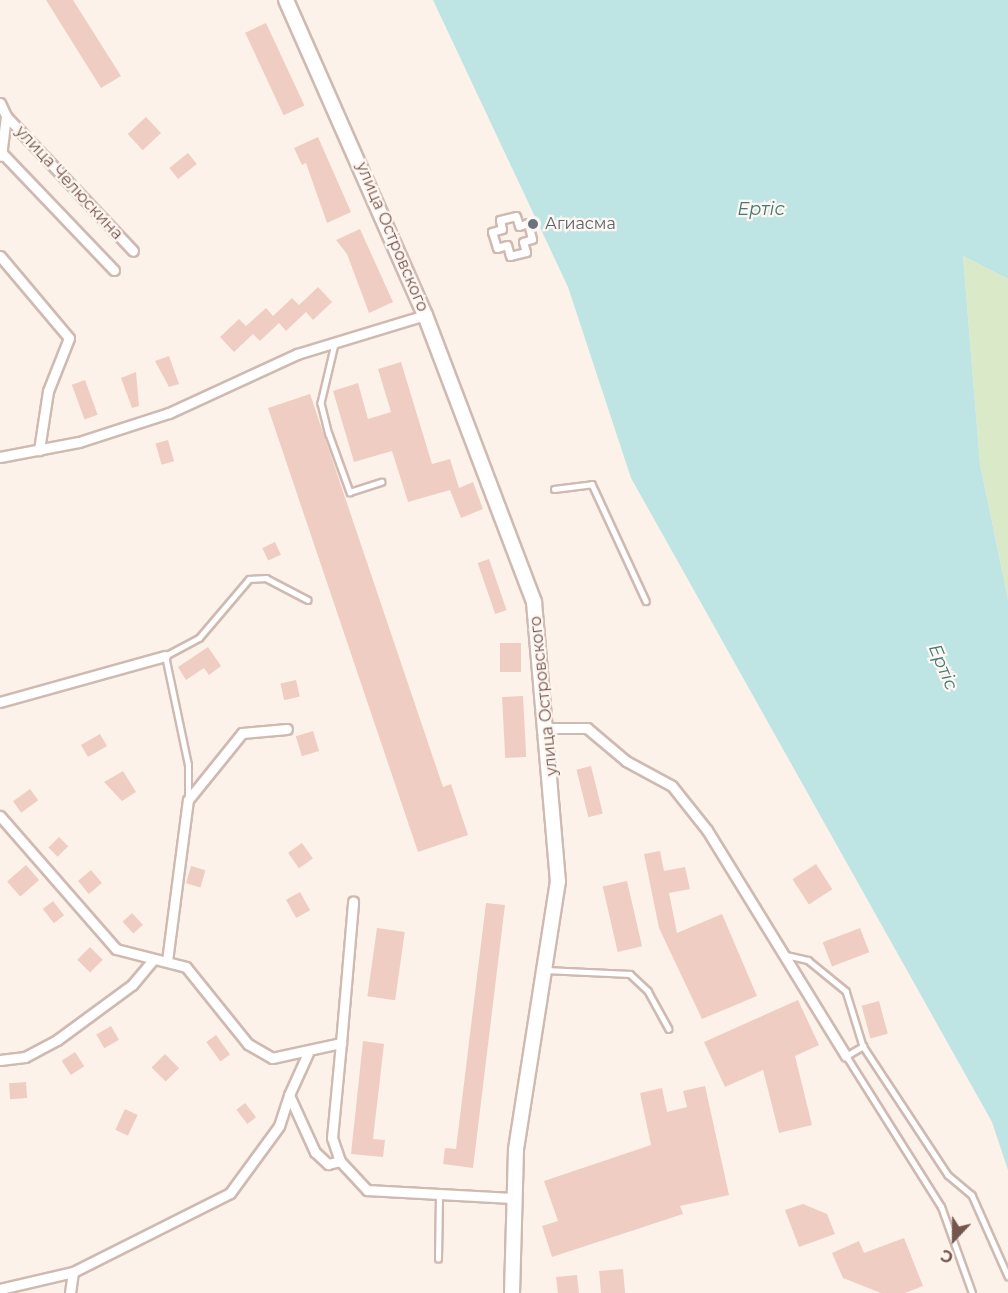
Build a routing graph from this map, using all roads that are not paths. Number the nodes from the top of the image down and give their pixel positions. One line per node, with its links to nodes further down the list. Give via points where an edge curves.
1 (286, 0): 9 (main road, улица Островского)
2 (0, 103): 3 (street)
3 (6, 116): 4 (street); 6 (street, улица Челюскина)
4 (1, 155): 8 (street)
5 (502, 229): 5 (street, via 500,220 516,216 519,226 528,223 532,239 523,242 526,252 510,256 507,245 497,248 492,232)
6 (133, 250)
7 (0, 256): 11 (street, via 69,338 48,391)
8 (114, 270)
9 (425, 315): 10 (street); 19 (main road, улица Островского, via 534,602)
10 (335, 343): 11 (street, via 287,358 188,406); 13 (lane, via 321,403 329,434 350,492)
11 (39, 450): 12 (street)
12 (0, 457)
13 (381, 482)
14 (554, 489): 16 (lane, via 592,484)
15 (308, 600): 17 (lane, via 266,578 249,579 199,638)
16 (646, 601)
17 (165, 656): 18 (street); 21 (lane, via 188,765)
18 (0, 702)
19 (549, 728): 24 (street, via 587,729 626,761 672,786 708,830); 26 (main road, улица Островского, via 558,880)
20 (287, 729): 21 (street, via 242,733)
21 (188, 800): 25 (street)
22 (0, 816): 25 (street, via 116,949)
23 (353, 902): 28 (street)
24 (782, 954): 29 (lane, via 808,960 846,991); 31 (street)
25 (160, 960): 30 (street, via 197,976 260,1053 286,1058); 32 (street, via 57,1040 25,1057)
26 (543, 970): 27 (lane, via 630,974 648,992); 36 (main road, улица Островского)
27 (669, 1029)
28 (341, 1043): 30 (street); 34 (street, via 332,1138)
29 (863, 1046): 31 (lane); 39 (lane, via 948,1175 972,1195)
30 (308, 1053): 33 (street)
31 (846, 1056): 43 (lane, via 941,1207)
32 (0, 1060)
33 (289, 1095): 34 (street, via 315,1152 328,1164); 38 (street, via 279,1126 230,1192)
34 (340, 1161): 35 (street, via 367,1190)
35 (439, 1194): 36 (street); 37 (lane)
36 (512, 1198): 42 (main road, улица Островского)
37 (438, 1259)
38 (73, 1272): 40 (street); 41 (street)
39 (1008, 1276)
40 (0, 1289)
41 (70, 1293)
42 (512, 1293)
43 (972, 1293)

